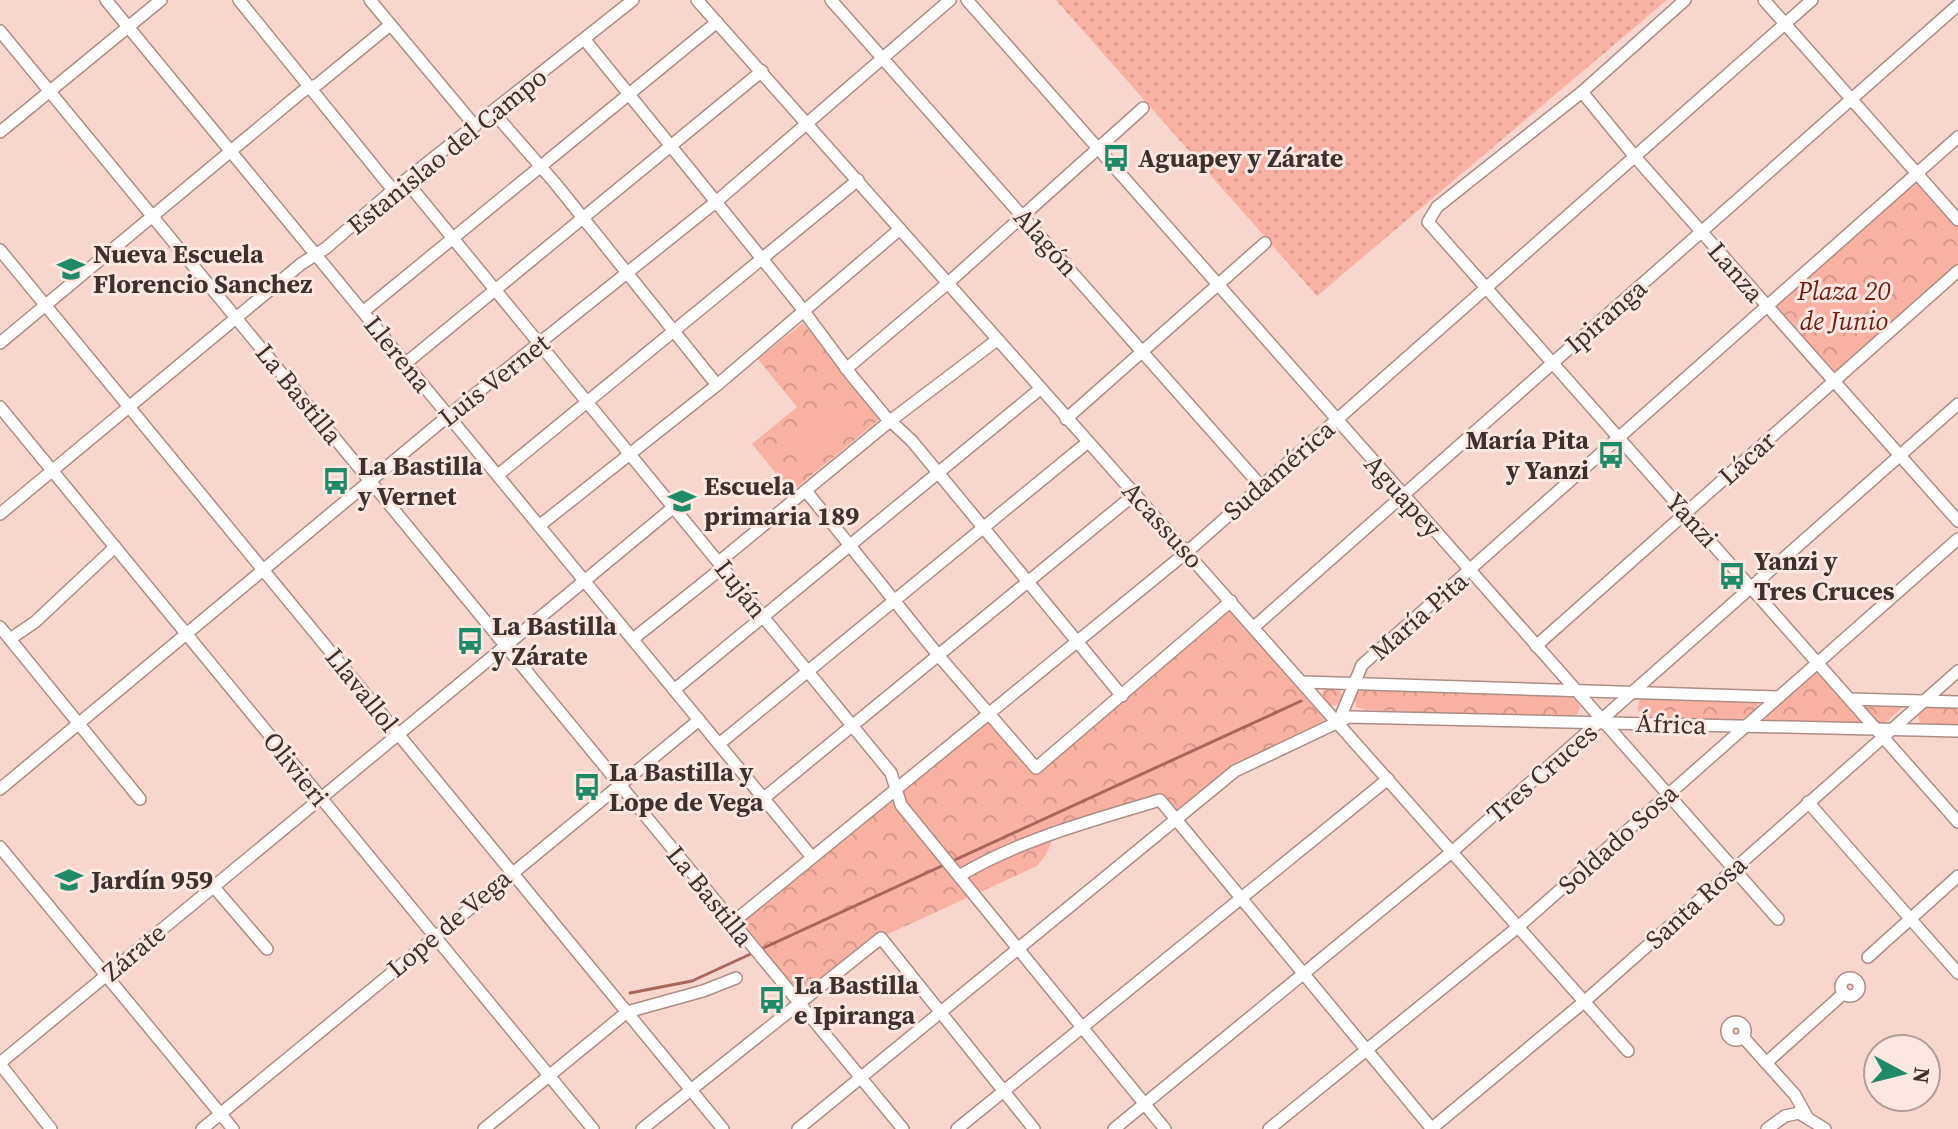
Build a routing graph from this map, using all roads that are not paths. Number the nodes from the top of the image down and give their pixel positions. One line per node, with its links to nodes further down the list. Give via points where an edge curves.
1 (106, 0): 17 (street, Llerena)
2 (161, 0): 17 (street)
3 (239, 0): 22 (street)
4 (370, 0): 16 (street)
5 (633, 0): 19 (street, Estanislao del Campo)
6 (697, 0): 14 (street, Acassuso)
7 (831, 0): 20 (street, Alagón)
8 (950, 0): 20 (street, Luis Vernet)
9 (967, 0): 34 (street, Aguapey)
10 (1685, 0): 24 (street)
11 (1764, 0): 15 (street)
12 (1812, 0): 15 (street, Sudamérica)
13 (1958, 5): 26 (street, Ipiranga)
14 (717, 22): 21 (street, Acassuso); 25 (street)
15 (1785, 24): 26 (street); 36 (street, Sudamérica)
16 (390, 25): 22 (street); 30 (street)
17 (127, 27): 23 (street); 35 (street, Llerena)
18 (0, 31): 23 (street, La Bastilla)
19 (585, 40): 25 (street); 28 (street, Estanislao del Campo)
20 (882, 59): 29 (street, Luis Vernet); 44 (street, Alagón)
21 (762, 71): 29 (street, Acassuso); 33 (street)
22 (311, 87): 35 (street); 41 (street)
23 (49, 92): 31 (street); 43 (street, La Bastilla)
24 (1582, 92): 36 (street, Lanza); 58 (street, Yanzi, via 1428,217)
25 (629, 95): 33 (street); 37 (street)
26 (1853, 99): 38 (street); 48 (street, Ipiranga)
27 (1143, 108): 34 (street)
28 (494, 113): 30 (street, Estanislao del Campo); 37 (street)
29 (808, 124): 39 (street, Acassuso); 42 (street, Luis Vernet)
30 (475, 126): 40 (street, Estanislao del Campo)
31 (0, 132)
32 (1958, 137): 38 (street, María Pita)
33 (670, 146): 42 (street); 45 (street)
34 (1098, 150): 44 (street); 57 (street, Aguapey)
35 (231, 151): 43 (street); 52 (street, Llerena)
36 (1636, 158): 48 (street, Lanza); 58 (street, Sudamérica)
37 (540, 166): 45 (street); 49 (street)
38 (1917, 173): 46 (street); 61 (street, María Pita)
39 (858, 180): 47 (street, Acassuso); 53 (street)
40 (406, 181): 41 (street, Estanislao del Campo); 49 (street, Luján)
41 (393, 190): 52 (street, Estanislao del Campo)
42 (717, 201): 53 (street); 55 (street, Luis Vernet)
43 (153, 216): 60 (street); 64 (street, La Bastilla)
44 (1023, 217): 56 (street); 69 (street, Alagón)
45 (583, 219): 55 (street); 59 (street)
46 (1958, 220)
47 (900, 229): 56 (street, Acassuso); 63 (street)
48 (1701, 232): 61 (street, Lanza); 71 (street, Ipiranga)
49 (452, 239): 59 (street, Luján); 62 (street)
50 (1265, 243): 57 (street)
51 (0, 250): 60 (street, Llavallol)
52 (315, 255): 62 (street, Llerena); 64 (street, Estanislao del Campo)
53 (762, 259): 63 (street); 65 (street)
54 (1958, 271): 73 (street, Lácar)
55 (627, 273): 65 (street); 68 (street, Luis Vernet)
56 (948, 283): 66 (street, Acassuso); 72 (street)
57 (1216, 285): 69 (street); 82 (street, Aguapey)
58 (1485, 289): 71 (street, Yanzi); 82 (street, Sudamérica)
59 (494, 291): 68 (street, Luján); 70 (street)
60 (45, 305): 67 (street); 79 (street, Llavallol)
61 (1767, 306): 73 (street, Lanza); 84 (street, María Pita)
62 (364, 311): 70 (street, Llerena)
63 (803, 312): 72 (street); 74 (street)
64 (237, 318): 79 (street, Estanislao del Campo); 91 (street, La Bastilla)
65 (674, 330): 74 (street); 76 (street)
66 (997, 340): 75 (street, Acassuso); 83 (street)
67 (0, 343)
68 (539, 345): 76 (street, Luján); 80 (street, Luis Vernet)
69 (1143, 352): 81 (street); 92 (street, Alagón)
70 (406, 363): 80 (street, Llerena)
71 (1552, 363): 84 (street, Yanzi); 95 (street, Ipiranga)
72 (846, 369): 83 (street)
73 (1833, 381): 87 (street, Lanza); 97 (street, Lácar)
74 (717, 385): 86 (street)
75 (1040, 389): 81 (street, Acassuso); 89 (street)
76 (586, 402): 86 (street, Luján); 90 (street)
77 (1958, 404): 87 (street, Tres Cruces)
78 (0, 407): 88 (street, Olivieri)
79 (129, 408): 88 (street, Estanislao del Campo); 107 (street, Llavallol)
80 (448, 416): 90 (street, Llerena); 91 (street, Luis Vernet)
81 (1066, 419): 85 (street, Acassuso)
82 (1336, 420): 92 (street, Sudamérica); 95 (street, Aguapey)
83 (890, 421): 89 (street); 93 (street)
84 (1619, 438): 97 (street, Yanzi); 108 (street, María Pita)
85 (1088, 442): 94 (street, Acassuso); 101 (street)
86 (629, 453): 96 (street, Luján); 100 (street)
87 (1900, 455): 99 (street, Lanza); 111 (street, Tres Cruces)
88 (53, 471): 98 (street, Estanislao del Campo); 104 (street, Olivieri)
89 (937, 473): 101 (street); 103 (street)
90 (498, 475): 100 (street, Llerena)
91 (371, 481): 107 (street, Luis Vernet); 121 (street, La Bastilla)
92 (1260, 485): 105 (street, Sudamérica)
93 (806, 491): 103 (street); 106 (street)
94 (1135, 494): 105 (street, Acassuso); 110 (street)
95 (1404, 497): 108 (street, Aguapey); 116 (street, Ipiranga)
96 (675, 506): 106 (street, Luján); 109 (street, Zárate)
97 (1686, 513): 111 (street, Yanzi); 122 (street, Lácar)
98 (0, 514)
99 (1958, 521)
100 (539, 526): 109 (street, Llerena)
101 (983, 527): 110 (street); 112 (street)
102 (1958, 539): 124 (street, Soldado Sosa)
103 (850, 546): 112 (street); 114 (street)
104 (115, 547): 117 (street, Olivieri); 118 (street)
105 (1187, 552): 113 (street, Acassuso); 120 (street, Sudamérica)
106 (721, 564): 114 (street, Luján); 119 (street)
107 (265, 571): 117 (street, Luis Vernet); 146 (street, Llavallol)
108 (1469, 571): 122 (street, Aguapey); 128 (street, María Pita, via 1362,665)
109 (585, 580): 119 (street, Llerena); 121 (street, Zárate)
110 (1027, 582): 120 (street); 123 (street)
111 (1751, 587): 124 (street, Yanzi); 131 (street, Tres Cruces)
112 (894, 601): 123 (street); 126 (street)
113 (1231, 601): 116 (street, Acassuso); 132 (street)
114 (762, 617): 126 (street, Luján); 129 (street)
115 (0, 627): 118 (street)
116 (1254, 627): 127 (street, Acassuso)
117 (187, 635): 141 (street, Luis Vernet); 155 (street, Olivieri)
118 (10, 639): 141 (street)
119 (633, 639): 129 (street, Llerena)
120 (1078, 641): 132 (street); 137 (street, Sudamérica)
121 (506, 646): 146 (street, Zárate); 149 (street, La Bastilla)
122 (1536, 646): 130 (street, Aguapey)
123 (938, 655): 137 (street); 142 (street)
124 (1817, 661): 133 (street, Soldado Sosa); 134 (street, Yanzi)
125 (1958, 671): 135 (street, Santa Rosa)
126 (807, 672): 142 (street, Luján); 147 (street)
127 (1304, 682): 128 (street, África); 140 (street, Acassuso)
128 (1352, 685): 130 (street, África); 140 (street, María Pita)
129 (674, 690): 138 (street, Llerena)
130 (1574, 690): 131 (street, África); 139 (street, Aguapey)
131 (1634, 692): 133 (street, África); 139 (street, Tres Cruces)
132 (1122, 696): 137 (street, via 1040,767)
133 (1777, 697): 143 (street, Soldado Sosa)
134 (1850, 699): 135 (street); 145 (street, Yanzi)
135 (1923, 701): 136 (street); 145 (street, Santa Rosa)
136 (1958, 702)
137 (989, 713): 151 (street, Sudamérica)
138 (699, 720): 147 (street, Llerena); 149 (street, Lope de Vega)
139 (1601, 721): 140 (street, África, via 1363,715); 143 (street, África); 152 (street, Aguapey); 160 (street, Tres Cruces)
140 (1338, 723): 148 (street, Acassuso); 157 (street, via 1243,766)
141 (78, 724): 150 (street, Luis Vernet); 154 (street)
142 (852, 726): 151 (street, Luján, via 891,773); 153 (street)
143 (1742, 727): 145 (street, África); 152 (street, Soldado Sosa)
144 (1958, 731): 145 (street, África)
145 (1884, 732): 156 (street, Santa Rosa); 158 (street, Yanzi)
146 (398, 734): 155 (street, Zárate); 163 (street, Llavallol)
147 (719, 744): 153 (street, Llerena)
148 (1388, 779): 160 (street, Acassuso); 167 (street)
149 (619, 785): 163 (street, Lope de Vega); 170 (street, La Bastilla)
150 (0, 789)
151 (895, 789): 161 (street, Sudamérica); 164 (street, Luján, via 901,805)
152 (1668, 794): 162 (street, Aguapey); 171 (street, Soldado Sosa)
153 (764, 798): 161 (street, Llerena)
154 (140, 799)
155 (321, 799): 166 (street, Zárate); 172 (street, Olivieri)
156 (1808, 802): 162 (street, Santa Rosa); 168 (street)
157 (1176, 821): 164 (street, via 1160,800 1024,843); 167 (street); 174 (street)
158 (1958, 822)
159 (0, 847): 177 (street)
160 (1453, 851): 171 (street, Acassuso); 178 (street, Tres Cruces)
161 (811, 856): 170 (street, Sudamérica)
162 (1734, 869): 169 (street, Aguapey); 181 (street, Santa Rosa)
163 (512, 872): 172 (street, Lope de Vega); 184 (street, Llavallol)
164 (957, 873): 174 (street)
165 (1958, 876): 168 (street)
166 (213, 886): 173 (street); 177 (street, Zárate)
167 (1240, 897): 178 (street); 185 (street)
168 (1910, 918): 175 (street); 176 (street)
169 (1778, 919)
170 (732, 923): 182 (street, La Bastilla)
171 (1518, 927): 181 (street, Acassuso); 187 (street, Soldado Sosa)
172 (434, 936): 191 (street, Olivieri); 196 (street, Lope de Vega)
173 (267, 949)
174 (1018, 949): 183 (street); 185 (street)
175 (1868, 957)
176 (1958, 973)
177 (107, 975): 189 (street, Zárate); 196 (street)
178 (1304, 976): 187 (street); 195 (street, Tres Cruces)
179 (736, 978): 184 (street)
180 (1844, 993): 190 (street)
181 (1585, 1001): 188 (street, Acassuso); 212 (street, Santa Rosa)
182 (798, 1003): 183 (street, via 881,938); 192 (street, La Bastilla); 193 (street)
183 (940, 1011): 192 (street); 194 (street)
184 (627, 1012): 191 (street); 193 (street, Llavallol)
185 (1082, 1026): 194 (street); 195 (street)
186 (1743, 1037): 190 (street)
187 (1366, 1050): 211 (street, Soldado Sosa); 212 (street)
188 (1628, 1051)
189 (0, 1063): 198 (street)
190 (1766, 1063): 197 (street)
191 (549, 1076): 201 (street); 202 (street, Olivieri)
192 (860, 1078): 205 (street); 206 (street, La Bastilla)
193 (690, 1089): 203 (street); 204 (street, Llavallol)
194 (1003, 1091): 207 (street); 208 (street)
195 (1144, 1104): 209 (street, Tres Cruces); 210 (street)
196 (220, 1114): 199 (street, Lope de Vega); 200 (street)
197 (1806, 1115): 213 (street, via 1791,1113); 214 (street)
198 (51, 1129)
199 (202, 1129)
200 (233, 1129)
201 (484, 1129)
202 (593, 1129)
203 (642, 1129)
204 (723, 1129)
205 (798, 1129)
206 (903, 1129)
207 (957, 1129)
208 (1034, 1129)
209 (1114, 1129)
210 (1165, 1129)
211 (1269, 1129)
212 (1432, 1129)
213 (1767, 1129)
214 (1825, 1129)

